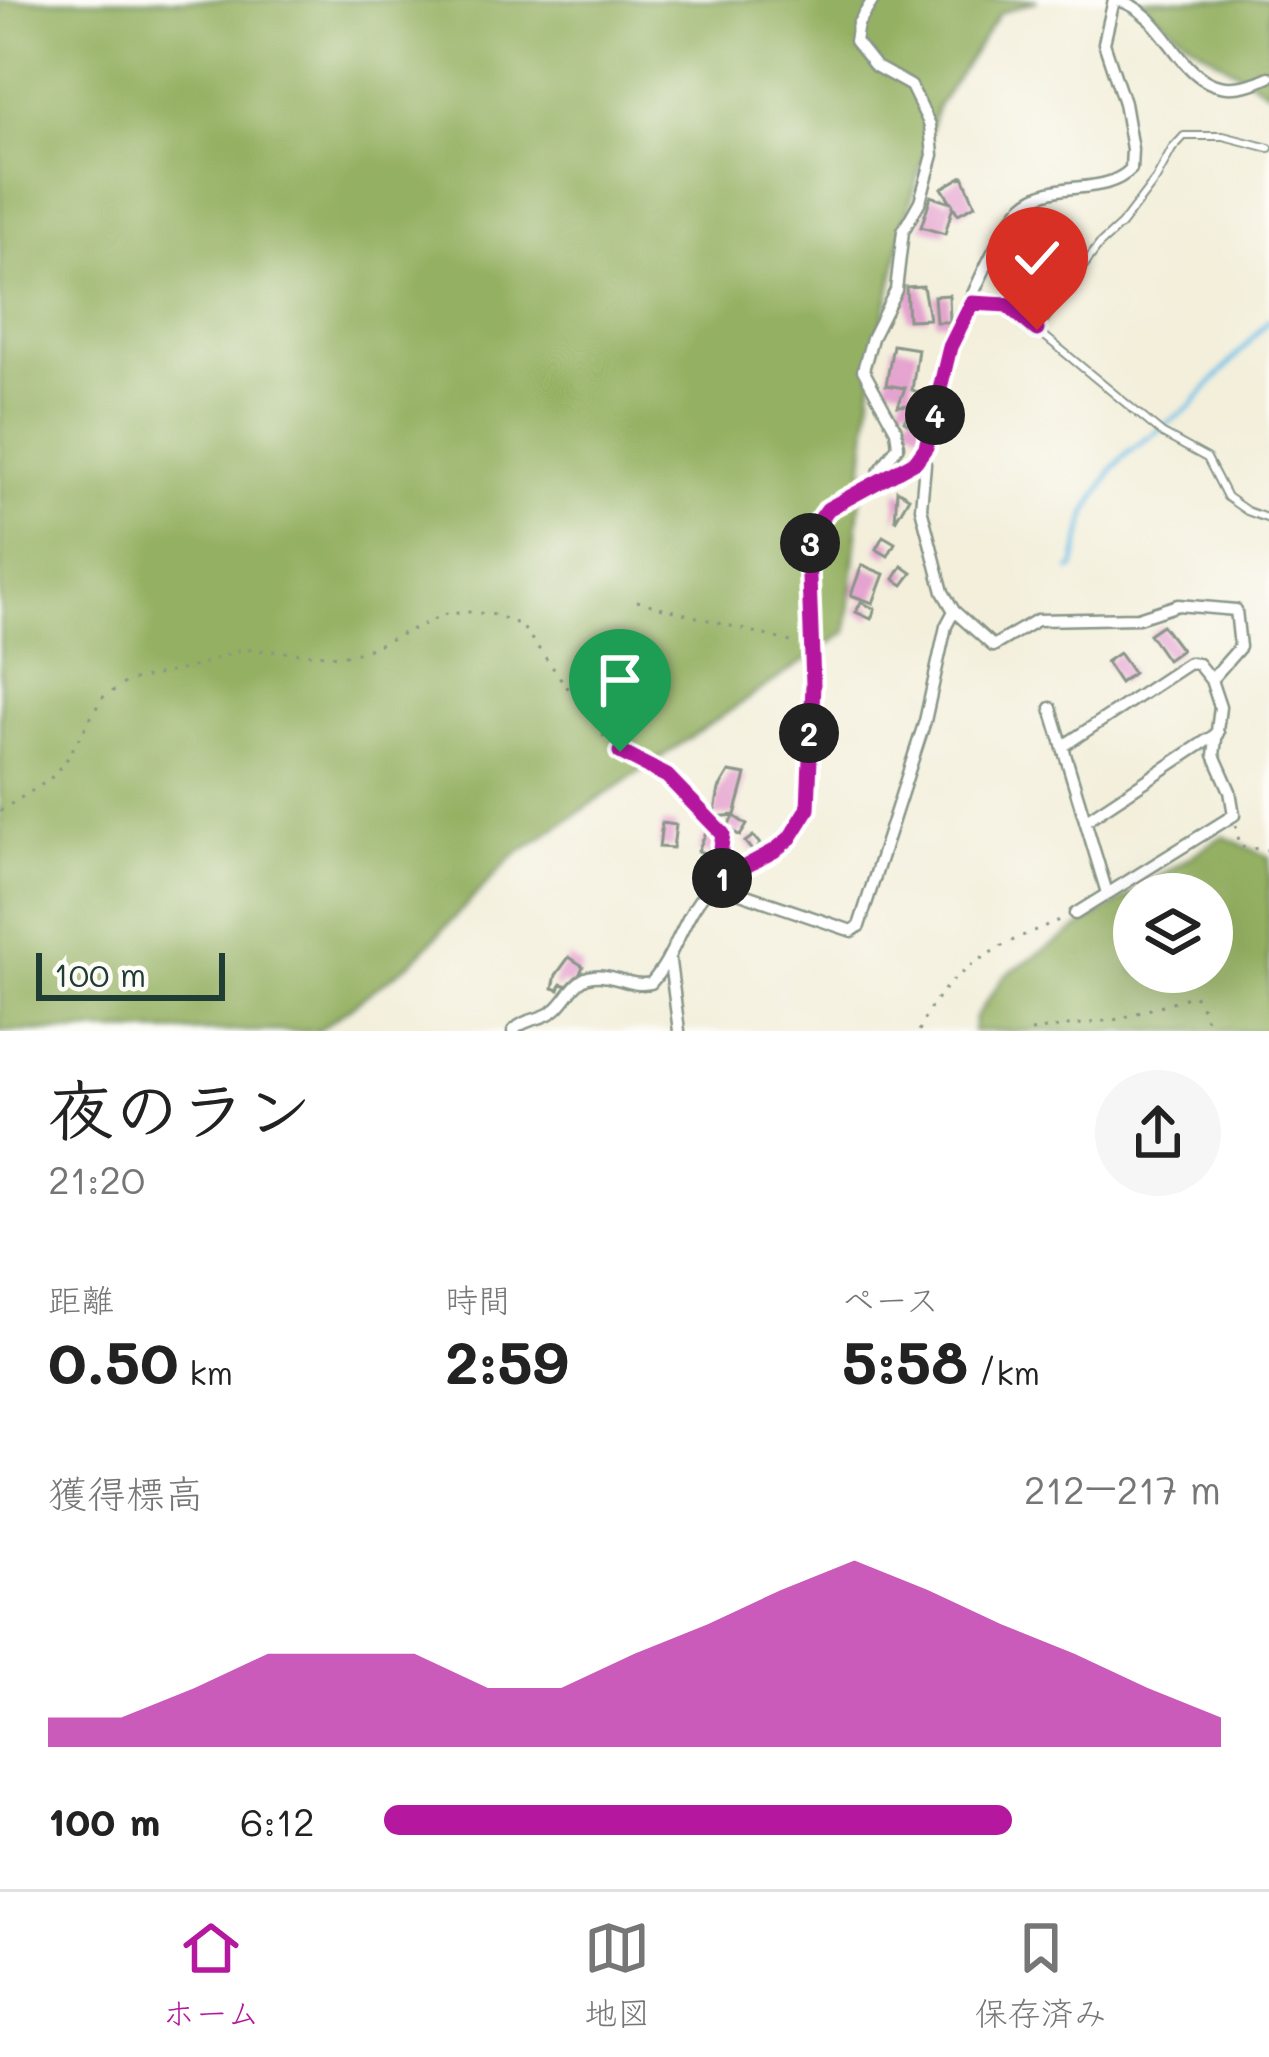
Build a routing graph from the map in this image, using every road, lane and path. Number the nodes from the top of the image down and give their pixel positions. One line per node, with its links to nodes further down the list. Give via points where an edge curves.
1 (873, 0): 8 (street, via 855,41 875,66 911,86 930,124 933,155 903,231 896,290 862,370 896,430 898,446)
2 (1115, 0): 3 (street, via 1149,15 1198,76 1247,85); 5 (street, via 1104,43 1124,103 1131,169 1119,181 1043,191 1026,203)
3 (1269, 76)
4 (1269, 148): 6 (lane, via 1184,136)
5 (972, 303): 6 (lane, via 1007,305); 7 (street, via 950,347)
6 (1037, 330): 9 (lane, via 1162,434 1207,458 1228,497)
7 (921, 454): 8 (street); 11 (street, via 921,508)
8 (878, 481): 12 (street, via 828,509 814,528)
9 (1269, 519)
10 (637, 601): 12 (path)
11 (954, 610): 13 (street, via 993,646 1036,620 1138,617 1178,605 1235,610 1240,647); 22 (street, via 860,926 852,931)
12 (812, 647): 22 (street, via 808,809 774,851)
13 (1211, 680): 15 (street); 16 (street, via 1189,663)
14 (1051, 709): 16 (street)
15 (1218, 733): 19 (street, via 1214,755); 20 (street)
16 (1063, 746): 20 (street)
17 (698, 808): 18 (path, via 667,776 606,739 521,625 470,612 341,656 242,649 128,681 102,698 50,781); 22 (lane, via 724,838)
18 (0, 811)
19 (1234, 814): 21 (path, via 1240,848); 23 (street)
20 (1085, 820): 23 (street)
21 (1269, 850)
22 (715, 883): 25 (street)
23 (1107, 893): 24 (street)
24 (1075, 914): 28 (path, via 980,958 931,1004)
25 (670, 959): 26 (street, via 646,985 584,978 553,1012); 27 (street)
26 (513, 1031)
27 (679, 1031)
28 (919, 1031)
29 (1031, 1031): 30 (path, via 1119,1019 1194,995)
30 (1208, 1031)

